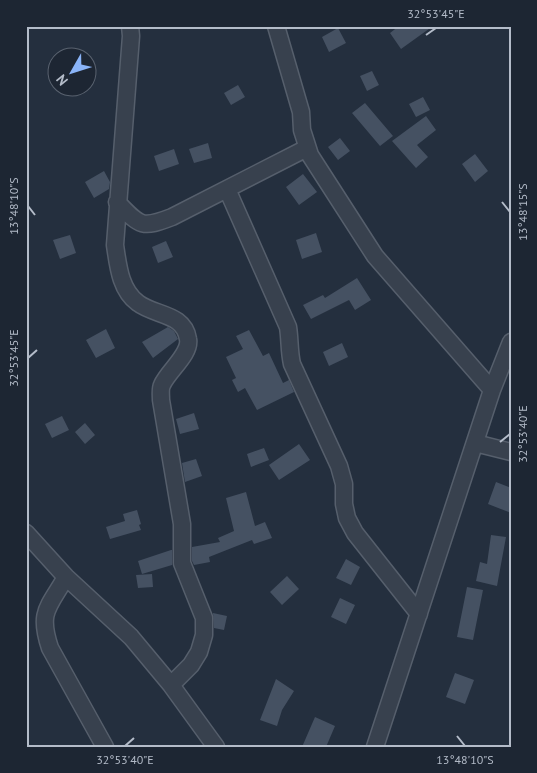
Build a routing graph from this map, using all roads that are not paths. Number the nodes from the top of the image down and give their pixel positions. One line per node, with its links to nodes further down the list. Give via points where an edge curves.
1 (130, 26): 5 (street)
2 (276, 26): 3 (street, via 301,112)
3 (307, 148): 4 (street); 7 (street, via 375,256)
4 (227, 189): 5 (street, via 172,218 151,225 135,221); 12 (street, via 288,327 292,364 339,466 344,484 344,504 351,525)
5 (117, 202): 13 (street, via 115,245 119,274 127,290 138,303 172,316 184,328 188,340 187,350 161,386 160,400 182,524 182,563 204,618 204,635 191,665)
6 (511, 342): 7 (street)
7 (492, 390): 8 (street)
8 (475, 443): 9 (street); 12 (street)
9 (511, 452)
10 (26, 533): 11 (street)
11 (66, 577): 13 (street, via 124,629); 14 (street, via 44,614 44,630 50,648)
12 (419, 614): 16 (street)
13 (171, 685): 15 (street)
14 (105, 747)
15 (216, 747)
16 (375, 747)

